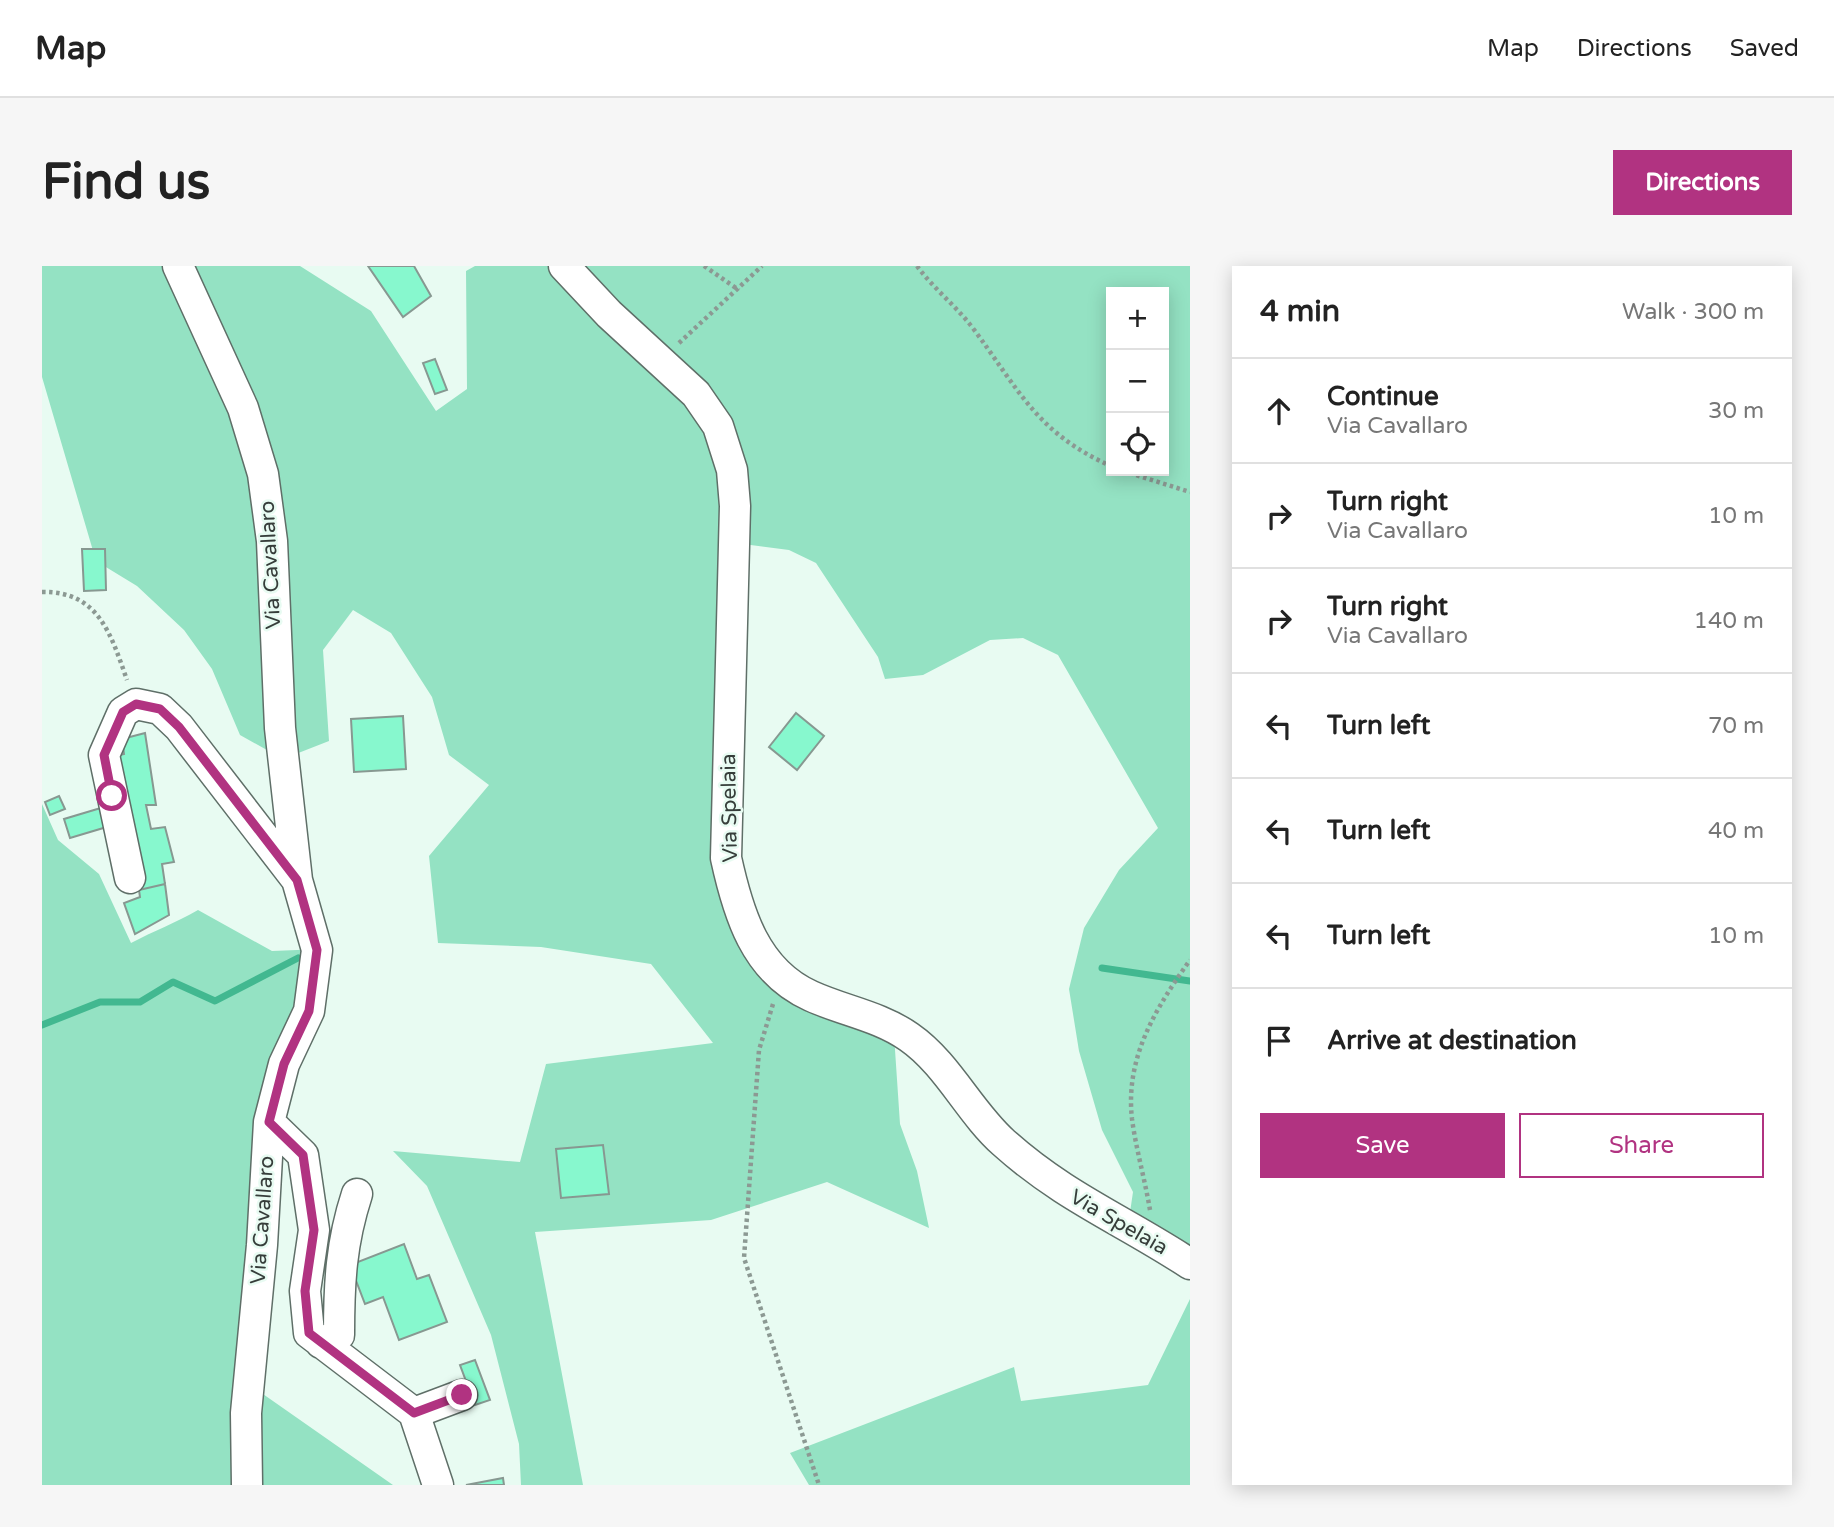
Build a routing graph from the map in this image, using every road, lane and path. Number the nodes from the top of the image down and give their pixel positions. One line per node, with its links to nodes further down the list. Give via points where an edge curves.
1 (178, 266): 14 (street, Via Cavallaro, via 243,408 264,474 272,541 280,728)
2 (564, 266): 7 (street, Via Spelaia)
3 (704, 266): 6 (path)
4 (762, 266): 6 (path)
5 (917, 266): 8 (path, via 971,325 1040,421)
6 (739, 290): 7 (path)
7 (659, 360): 16 (street, Via Spelaia, via 696,394 718,426 732,470 735,506 726,858 737,908 762,957)
8 (1106, 464)
9 (1139, 476): 10 (path)
10 (1190, 492)
11 (42, 592): 12 (path, via 81,599 108,629)
12 (136, 704): 13 (street, via 123,712 104,755); 14 (street, Via Cavallaro, via 160,709 179,727)
13 (130, 878)
14 (297, 880): 17 (street, Via Cavallaro, via 317,950 309,1011 284,1064)
15 (1190, 960): 19 (path, via 1159,1004 1134,1068 1132,1119)
16 (783, 979): 19 (street, Via Spelaia, via 811,996 878,1020 909,1037 931,1056 983,1124 1041,1175); 26 (path, via 759,1050 744,1258)
17 (269, 1122): 21 (street, via 303,1155 314,1230 305,1291 309,1333); 24 (street, Via Cavallaro, via 246,1413)
18 (357, 1194): 21 (street, via 338,1273 339,1335)
19 (1157, 1245): 20 (street, Via Spelaia)
20 (1190, 1264)
21 (321, 1343): 23 (street)
22 (462, 1395): 23 (street)
23 (414, 1413): 25 (street)
24 (247, 1485)
25 (438, 1485)
26 (819, 1485)

